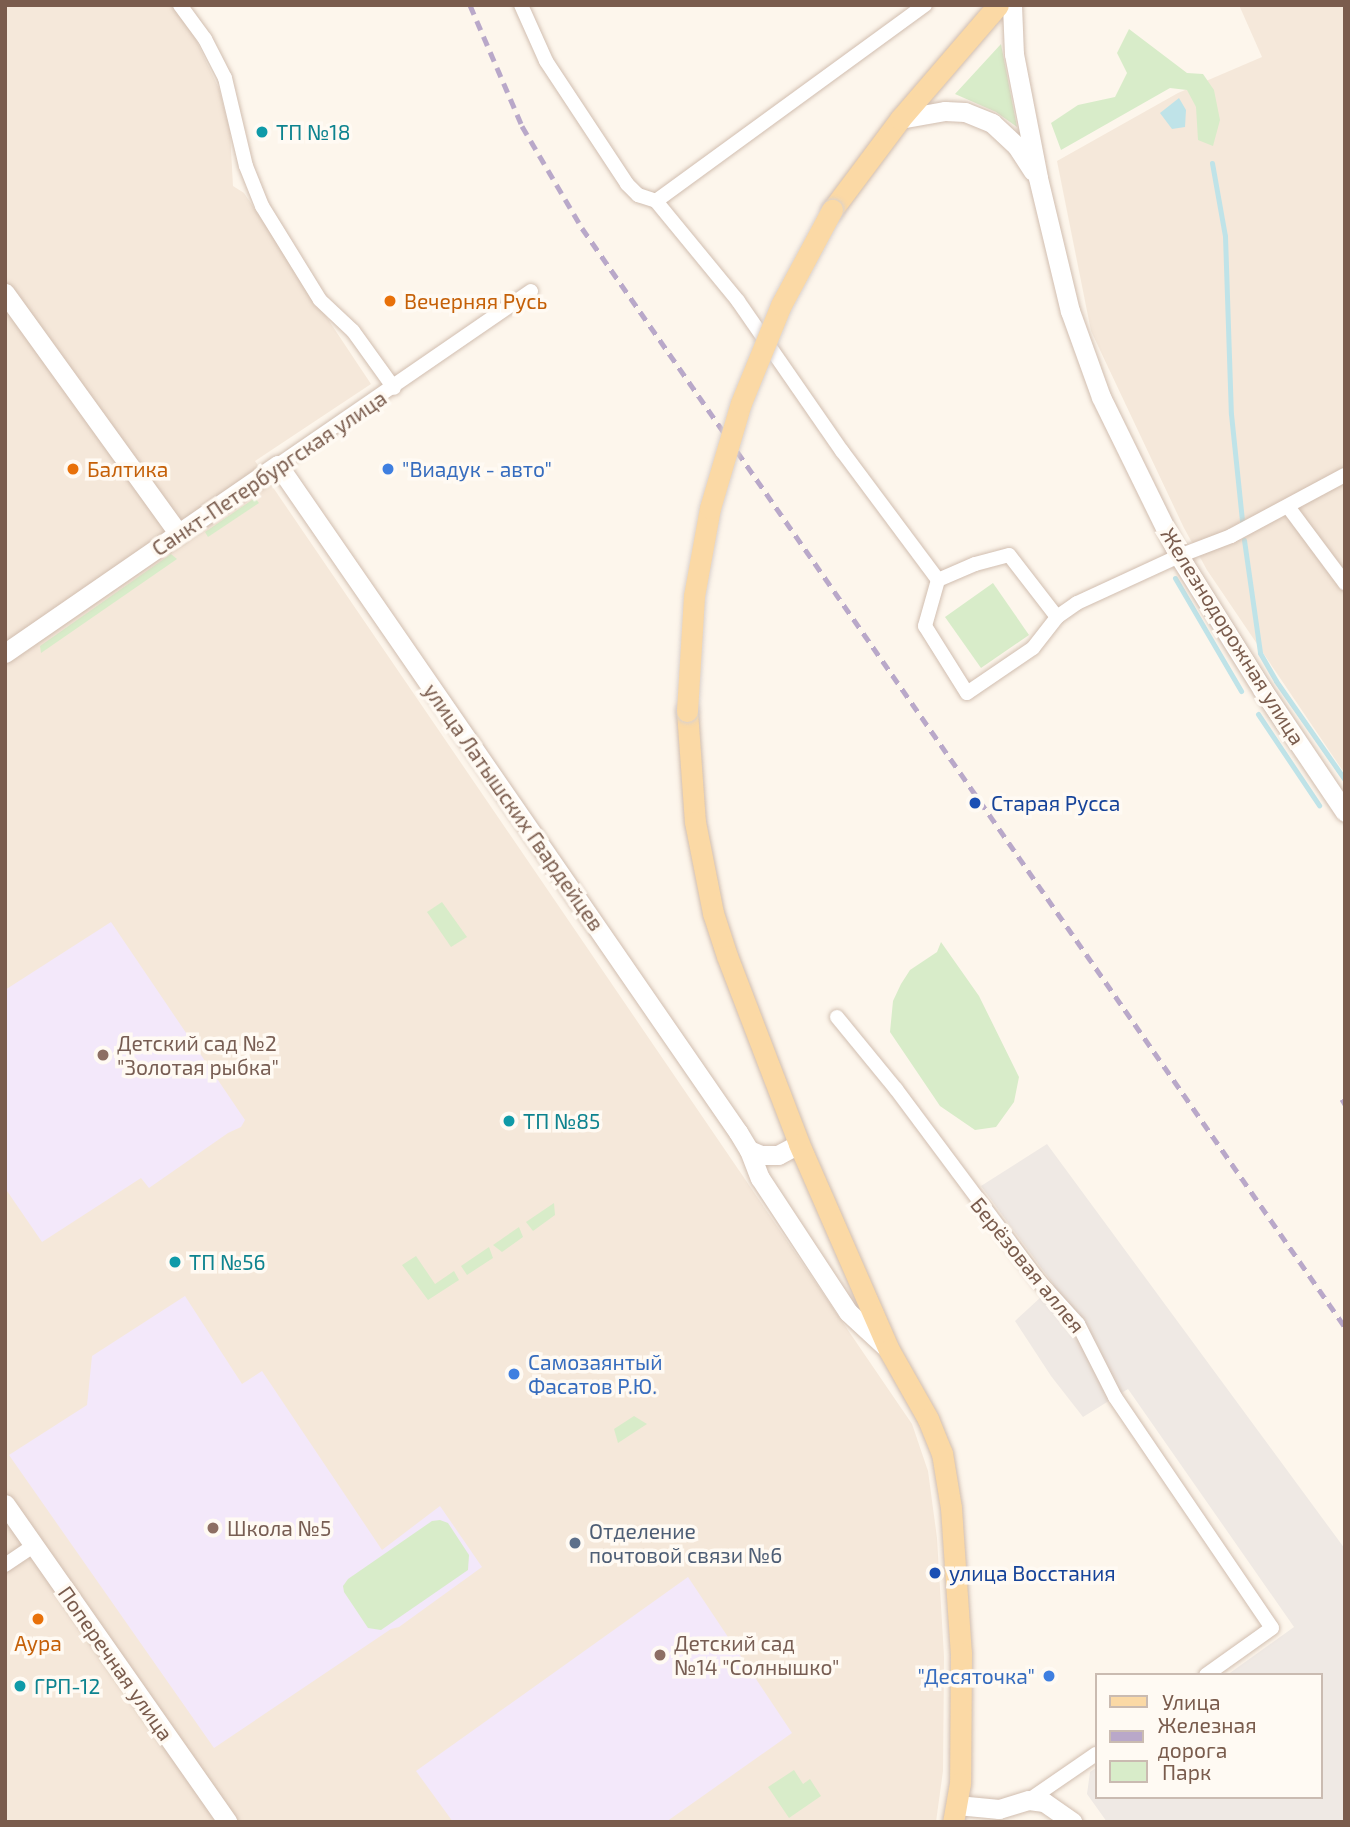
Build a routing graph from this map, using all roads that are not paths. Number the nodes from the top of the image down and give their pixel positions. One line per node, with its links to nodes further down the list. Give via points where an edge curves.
1 (180, 5): 11 (street, via 225,78 246,166 262,206 320,300 353,331)
2 (521, 5): 8 (street, via 547,61 627,184 638,195)
3 (925, 5): 8 (street)
4 (998, 5): 6 (main road)
5 (1012, 5): 7 (main road, Железнодорожная улица, via 1014,54)
6 (900, 119): 7 (main road, via 945,111 965,112 992,123 1016,145); 23 (main road, bridge, via 832,210 776,317 741,403 710,508 694,596 687,711 695,822 713,913)
7 (1038, 178): 16 (main road, Железнодорожная улица, via 1070,312 1101,397)
8 (656, 201): 17 (street, via 738,301)
9 (531, 291): 11 (street, Санкт-Петербургская улица)
10 (5, 293): 15 (main road)
11 (394, 388): 12 (street, Санкт-Петербургская улица)
12 (278, 465): 15 (main road, Санкт-Петербургская улица); 24 (main road, улица Латышских Гвардейцев)
13 (1345, 475): 14 (street)
14 (1289, 508): 16 (street, via 1231,537); 18 (street)
15 (179, 534): 20 (main road, Санкт-Петербургская улица)
16 (1178, 556): 19 (street); 21 (main road, Железнодорожная улица)
17 (938, 580): 19 (street, via 1009,555); 19 (street, via 925,626 967,693 1033,648)
18 (1345, 583)
19 (1057, 617)
20 (5, 653)
21 (1345, 812)
22 (837, 1017): 29 (street, Берёзовая аллея, via 1040,1282 1078,1324 1115,1397 1272,1628)
23 (799, 1144): 24 (main road, via 779,1155); 25 (main road)
24 (749, 1150): 25 (main road, улица Латышских Гвардейцев, via 760,1178 848,1312)
25 (889, 1350): 32 (main road, via 928,1419 947,1477 961,1653)
26 (5, 1504): 27 (main road, Поперечная улица)
27 (34, 1545): 28 (street); 33 (main road, Поперечная улица)
28 (5, 1565)
29 (1209, 1673)
30 (1094, 1755): 31 (street)
31 (1029, 1800): 32 (main road, via 999,1809); 34 (main road, via 1056,1807)
32 (955, 1813)
33 (228, 1822)
34 (1073, 1822)

